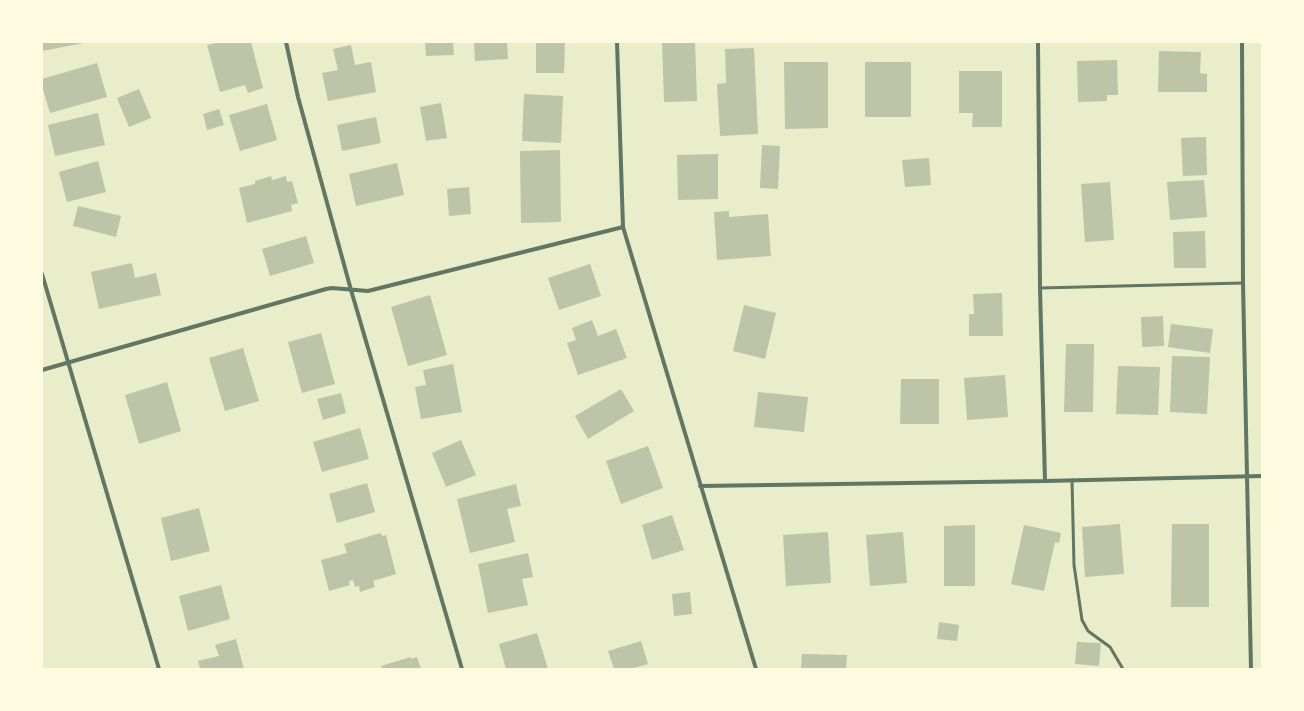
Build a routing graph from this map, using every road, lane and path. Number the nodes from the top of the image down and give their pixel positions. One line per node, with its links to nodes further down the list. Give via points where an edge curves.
1 (286, 42): 9 (street, via 298,97)
2 (617, 42): 5 (street)
3 (1038, 42): 8 (street)
4 (1242, 42): 7 (street)
5 (623, 227): 9 (street, via 368,291); 16 (street)
6 (42, 274): 10 (street)
7 (1243, 283): 8 (lane); 12 (street)
8 (1040, 288): 15 (street)
9 (351, 290): 10 (street, via 326,289); 18 (street)
10 (69, 362): 11 (street); 17 (street)
11 (42, 370)
12 (1247, 476): 13 (street); 14 (street); 21 (street)
13 (1262, 476)
14 (1072, 480): 15 (street); 20 (lane, via 1074,565 1082,620 1088,631 1110,647)
15 (1045, 481): 16 (street)
16 (700, 486): 19 (street)
17 (159, 669)
18 (462, 669)
19 (756, 669)
20 (1123, 669)
21 (1251, 669)

